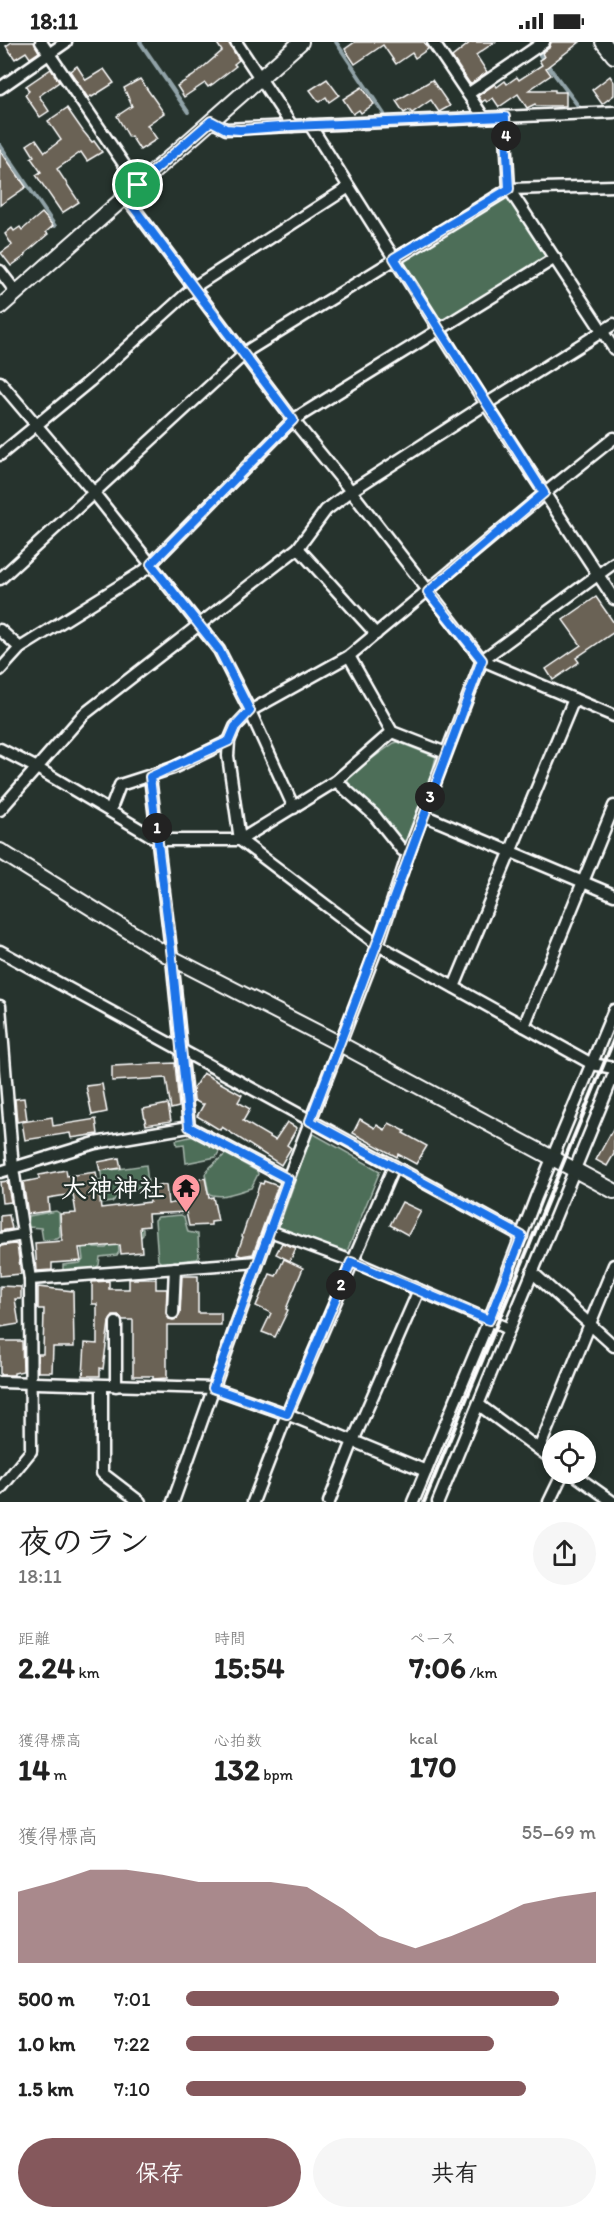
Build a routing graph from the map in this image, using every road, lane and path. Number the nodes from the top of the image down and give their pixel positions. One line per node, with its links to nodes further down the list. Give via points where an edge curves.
1 (41, 42): 8 (street)
2 (66, 42): 8 (street)
3 (236, 42): 10 (street)
4 (300, 42): 10 (street)
5 (433, 42): 12 (street)
6 (544, 42): 12 (street)
7 (603, 42): 9 (street)
8 (49, 54): 11 (street); 19 (street)
9 (614, 56)
10 (260, 77): 16 (street); 18 (street)
11 (0, 88)
12 (468, 94): 15 (street)
13 (614, 112): 14 (street)
14 (505, 117): 15 (street); 22 (street)
15 (484, 118): 17 (street)
16 (211, 121): 18 (street, via 226,129); 19 (street)
17 (310, 125): 18 (street); 21 (street)
18 (292, 126)
19 (138, 185): 23 (street)
20 (614, 186): 22 (street)
21 (349, 187): 24 (street); 27 (street)
22 (509, 189): 24 (street); 25 (street)
23 (125, 196): 27 (street); 28 (street)
24 (394, 258): 31 (street); 34 (street)
25 (555, 258): 31 (street); 32 (street)
26 (0, 271): 28 (street)
27 (194, 287): 34 (street); 38 (street)
28 (16, 292): 29 (street)
29 (0, 307)
30 (614, 324): 32 (street)
31 (439, 329): 36 (street); 37 (street)
32 (602, 331): 33 (street); 36 (street)
33 (614, 349)
34 (244, 354): 37 (street); 42 (street)
35 (0, 382): 38 (street)
36 (486, 404): 41 (street); 43 (street)
37 (293, 420): 41 (street); 46 (street)
38 (38, 424): 40 (street); 42 (street)
39 (614, 438): 43 (street)
40 (0, 455)
41 (351, 491): 44 (street, via 326,510); 49 (street)
42 (94, 493): 46 (street); 48 (street)
43 (544, 493): 47 (street); 49 (street)
44 (298, 548): 51 (street); 53 (street)
45 (614, 563): 47 (street)
46 (151, 564): 51 (street); 54 (street)
47 (598, 574): 50 (street); 56 (street)
48 (0, 579)
49 (428, 592): 53 (street); 56 (street)
50 (614, 599)
51 (199, 624): 59 (street, via 219,650); 65 (street, via 83,715)
52 (0, 630): 54 (street)
53 (376, 634): 55 (street)
54 (20, 648): 57 (street)
55 (349, 656): 59 (street); 61 (street)
56 (482, 660): 58 (street); 64 (street)
57 (0, 670)
58 (574, 699): 60 (street); 77 (street)
59 (250, 711): 62 (street, via 235,727); 69 (street)
60 (614, 716)
61 (392, 732): 64 (street); 67 (street)
62 (229, 741): 66 (street); 74 (street)
63 (0, 749): 65 (street)
64 (446, 753): 72 (street)
65 (37, 768): 70 (street); 71 (street)
66 (150, 777): 71 (street, via 120,785); 73 (street)
67 (336, 781): 69 (street); 76 (street, via 374,815 402,850)
68 (614, 806): 78 (street)
69 (294, 808): 74 (street)
70 (0, 810)
71 (111, 811): 73 (street)
72 (423, 815): 76 (street); 77 (street)
73 (158, 840): 74 (street); 82 (street)
74 (240, 840): 80 (street)
75 (0, 851): 82 (street)
76 (409, 851): 80 (street)
77 (511, 853): 78 (street); 83 (street)
78 (582, 883): 79 (street); 87 (street)
79 (614, 895)
80 (378, 945): 83 (street); 88 (street)
81 (0, 951): 89 (street)
82 (172, 958): 88 (street); 89 (street)
83 (454, 987): 87 (street)
84 (0, 1006): 86 (street)
85 (614, 1010): 90 (street)
86 (1, 1024): 93 (street)
87 (524, 1026): 90 (street)
88 (340, 1044): 94 (street); 96 (street)
89 (181, 1050): 94 (street); 95 (street)
90 (592, 1064): 91 (street); 96 (street)
91 (614, 1068)
92 (614, 1074): 99 (street)
93 (5, 1113): 98 (street)
94 (310, 1121): 97 (street); 101 (street)
95 (189, 1127): 98 (street, via 94,1143); 101 (street)
96 (553, 1157): 99 (street); 105 (street)
97 (394, 1166): 105 (street); 108 (street)
98 (13, 1167): 100 (street); 104 (street)
99 (575, 1170): 102 (street); 111 (street)
100 (0, 1172)
101 (288, 1179): 103 (street)
102 (614, 1191)
103 (270, 1231): 107 (street); 108 (street)
104 (22, 1235): 106 (street); 112 (street)
105 (522, 1236): 115 (street)
106 (0, 1239)
107 (258, 1262): 110 (street); 124 (street)
108 (351, 1262): 113 (street); 126 (street)
109 (614, 1265): 117 (street)
110 (175, 1268): 112 (street); 114 (street)
111 (532, 1272): 117 (street); 118 (street)
112 (30, 1280): 121 (street)
113 (419, 1290): 115 (street); 127 (street)
114 (173, 1313)
115 (489, 1320): 118 (street); 130 (street)
116 (116, 1323): 123 (street)
117 (589, 1323): 119 (street); 128 (street)
118 (509, 1329): 125 (street)
119 (614, 1346)
120 (0, 1382): 121 (street)
121 (29, 1382): 122 (street); 133 (street, via 31,1451)
122 (102, 1386): 123 (street); 134 (street, via 102,1473)
123 (116, 1386): 124 (street)
124 (213, 1388): 126 (street); 135 (street)
125 (479, 1405): 128 (street); 139 (street)
126 (287, 1414): 127 (street); 136 (street)
127 (353, 1441): 130 (street); 137 (street)
128 (539, 1449): 129 (street)
129 (542, 1451)
130 (426, 1471): 138 (street)
131 (558, 1484): 140 (street)
132 (588, 1484): 141 (street)
133 (0, 1489)
134 (140, 1502)
135 (173, 1502)
136 (253, 1502)
137 (329, 1502)
138 (413, 1502)
139 (438, 1502)
140 (549, 1502)
141 (613, 1502)

